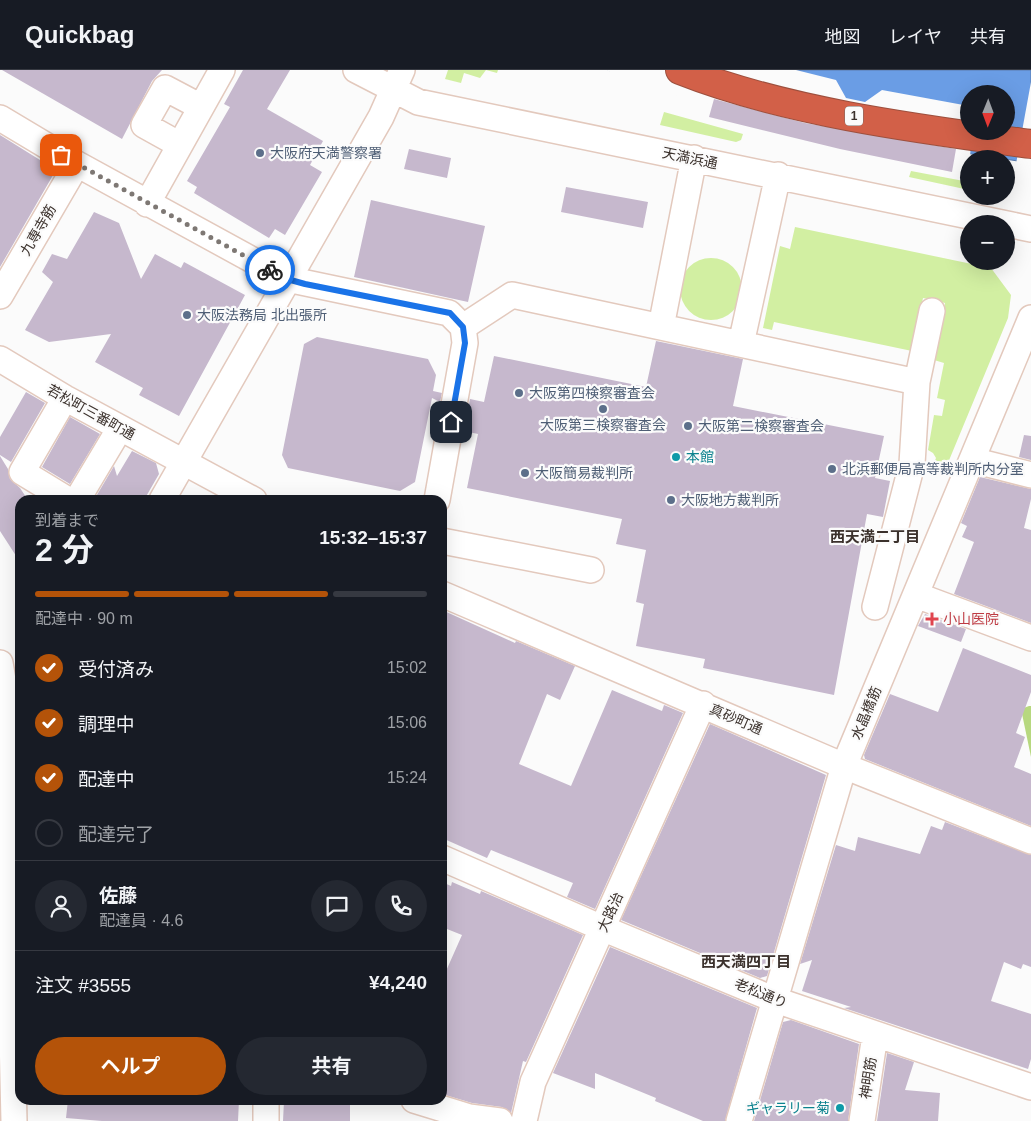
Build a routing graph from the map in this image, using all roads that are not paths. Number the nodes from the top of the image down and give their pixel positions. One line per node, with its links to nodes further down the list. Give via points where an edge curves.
1 (222, 70): 5 (street)
2 (356, 70): 4 (street, 天満浜通)
3 (680, 70): 7 (highway, 1, via 771,98 860,117)
4 (397, 80): 9 (street, 天満浜通, via 418,102); 14 (street, via 381,117)
5 (201, 108): 8 (street); 8 (street, via 165,88 144,125)
6 (0, 118): 10 (street)
7 (1031, 144)
8 (180, 145): 12 (street)
9 (694, 158): 11 (street, 天満浜通); 19 (street)
10 (77, 164): 12 (street); 15 (street, 九専寺筋)
11 (778, 176): 13 (street, 天満浜通); 20 (street)
12 (147, 204): 14 (street)
13 (1031, 229)
14 (287, 279): 18 (street, via 450,313); 26 (street)
15 (0, 296)
16 (932, 310): 22 (street)
17 (1031, 318): 25 (street, 水晶橋筋)
18 (463, 327): 19 (street, via 512,295); 32 (street, via 465,343)
19 (661, 327): 20 (street)
20 (741, 344): 22 (street)
21 (0, 360): 23 (street, 若松町三番町通)
22 (917, 382): 37 (street, via 912,464)
23 (65, 398): 24 (street, 若松町三番町通); 28 (street, via 22,472)
24 (120, 428): 26 (street, 若松町三番町通); 29 (street)
25 (972, 460): 27 (street); 35 (street, 水晶橋筋)
26 (184, 463): 30 (street); 31 (street)
27 (1031, 475)
28 (60, 495)
29 (80, 495)
30 (165, 495)
31 (245, 495)
32 (438, 495)
33 (447, 542): 34 (street)
34 (591, 570)
35 (916, 595): 38 (street); 43 (street, 水晶橋筋, via 898,655)
36 (447, 596): 42 (street, 真砂町通)
37 (875, 607)
38 (1031, 638)
39 (0, 648): 40 (street)
40 (15, 658)
41 (0, 663): 46 (street, via 4,686)
42 (703, 704): 43 (street, 真砂町通); 47 (street, 大路治)
43 (844, 766): 44 (street, 真砂町通); 48 (street, 水晶橋筋, via 812,851)
44 (1031, 841)
45 (447, 860): 47 (street, 老松通り)
46 (9, 890): 50 (street)
47 (602, 928): 48 (street, 老松通り); 57 (street, 大路治, via 533,1082)
48 (773, 999): 49 (street, 老松通り); 58 (street, 水晶橋筋)
49 (875, 1035): 51 (street, 老松通り); 59 (street, 神明筋)
50 (7, 1059): 54 (street)
51 (1031, 1087)
52 (266, 1105): 55 (street)
53 (430, 1105): 56 (street, via 469,1117)
54 (14, 1121)
55 (266, 1121)
56 (500, 1121)
57 (524, 1121)
58 (739, 1121)
59 (862, 1121)

